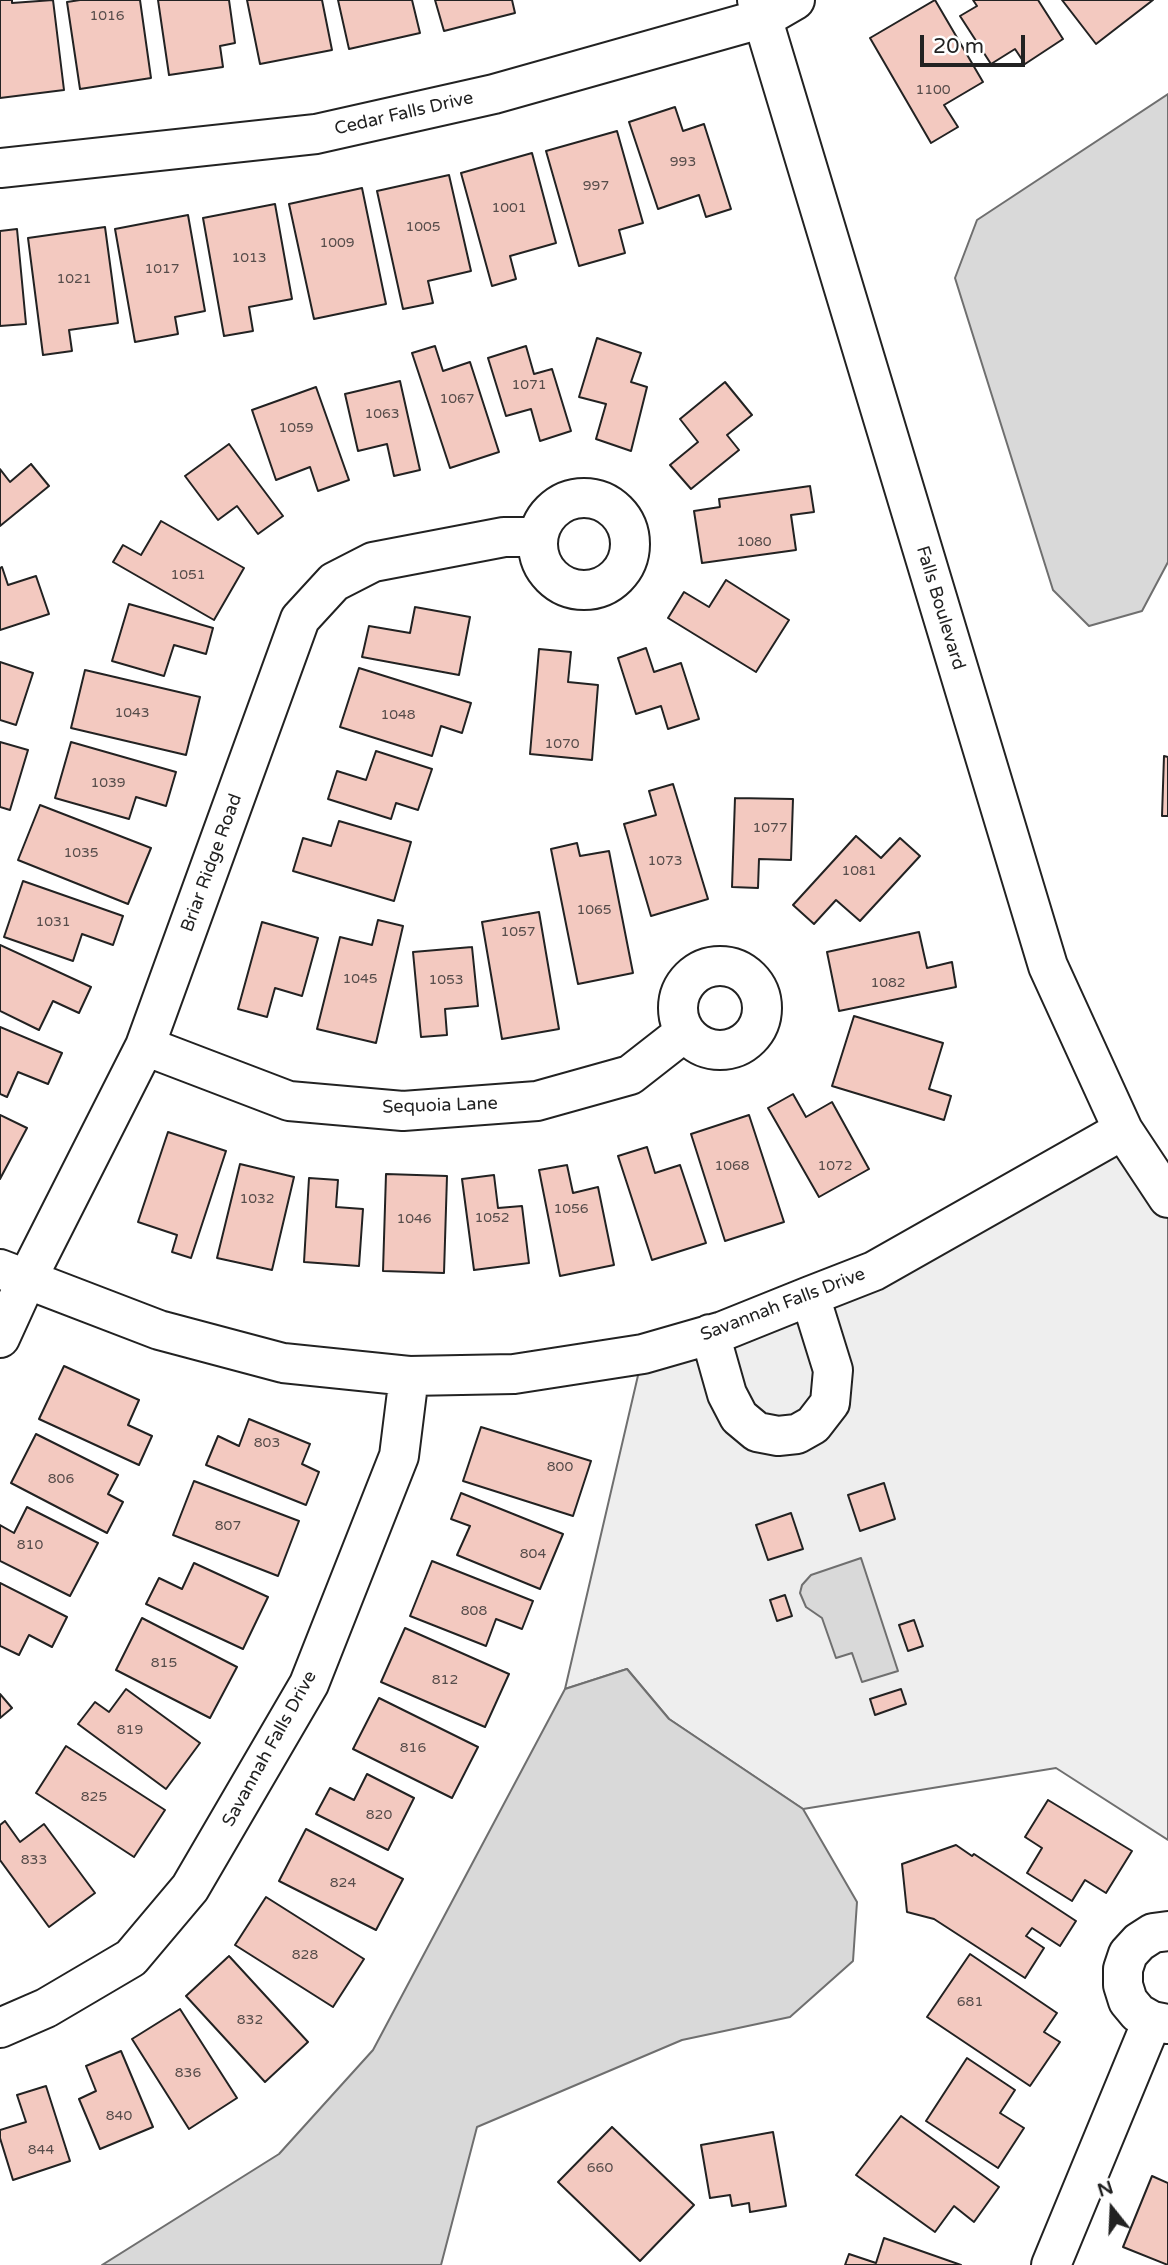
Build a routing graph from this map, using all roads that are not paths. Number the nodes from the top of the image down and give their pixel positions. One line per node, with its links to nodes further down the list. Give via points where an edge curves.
1 (772, 6): 2 (street, Cedar Falls Drive, via 494,94 316,134); 6 (street, Falls Boulevard, via 1048,966)
2 (0, 168)
3 (538, 537): 5 (street, Briar Ridge Road, via 504,537 373,562 334,582 300,619)
4 (685, 1032): 5 (street, Sequoia Lane, via 630,1075 603,1083 537,1101 403,1111 289,1101)
5 (145, 1046): 8 (street, Briar Ridge Road)
6 (1124, 1130): 7 (street, Falls Boulevard); 9 (street, Savannah Falls Drive, via 874,1271)
7 (1168, 1198)
8 (13, 1275): 11 (street, Briar Ridge Road); 12 (street, Savannah Falls Drive, via 159,1330 283,1363)
9 (810, 1296): 10 (street, Savannah Falls Drive); 10 (street, via 833,1370 830,1403 813,1425 797,1434 757,1432 739,1417 727,1394)
10 (710, 1334): 12 (street, Savannah Falls Drive, via 643,1354 514,1374)
11 (0, 1338)
12 (409, 1376): 15 (street, Savannah Falls Drive, via 399,1456 309,1684 190,1888 131,1958 47,2008)
13 (1168, 1931): 14 (street, via 1139,1941 1123,1969 1128,2000 1138,2013)
14 (1160, 2022): 16 (street)
15 (0, 2028)
16 (1051, 2265)

